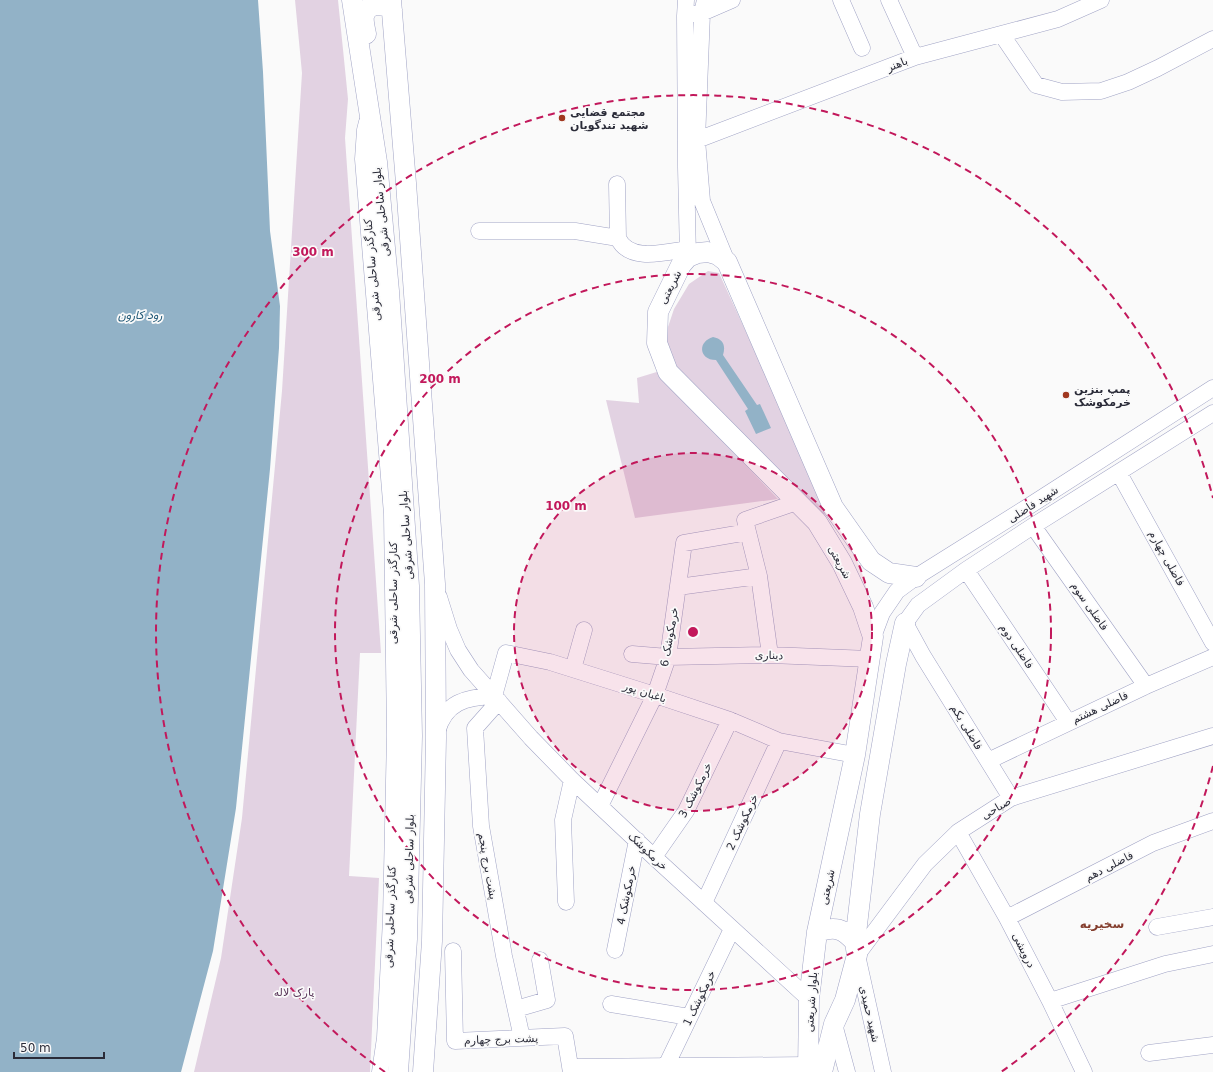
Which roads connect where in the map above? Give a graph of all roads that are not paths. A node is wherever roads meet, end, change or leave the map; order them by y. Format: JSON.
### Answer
{"nodes":[{"id":1,"x":352,"y":0,"type":"edge"},
{"id":2,"x":686,"y":0,"type":"edge"},
{"id":3,"x":732,"y":0,"type":"edge"},
{"id":4,"x":840,"y":0,"type":"edge"},
{"id":5,"x":889,"y":0,"type":"edge"},
{"id":6,"x":1101,"y":0,"type":"edge"},
{"id":7,"x":392,"y":5,"type":"edge"},
{"id":8,"x":704,"y":6,"type":"edge"},
{"id":9,"x":684,"y":16,"type":"junction"},
{"id":10,"x":1002,"y":34,"type":"junction"},
{"id":11,"x":1213,"y":39,"type":"edge"},
{"id":12,"x":862,"y":48,"type":"dead end"},
{"id":13,"x":914,"y":57,"type":"junction"},
{"id":14,"x":367,"y":106,"type":"junction"},
{"id":15,"x":697,"y":140,"type":"junction"},
{"id":16,"x":617,"y":184,"type":"dead end"},
{"id":17,"x":479,"y":231,"type":"dead end"},
{"id":18,"x":618,"y":238,"type":"junction"},
{"id":19,"x":688,"y":253,"type":"junction"},
{"id":20,"x":727,"y":262,"type":"junction"},
{"id":21,"x":1213,"y":388,"type":"edge"},
{"id":22,"x":1213,"y":413,"type":"edge"},
{"id":23,"x":1120,"y":473,"type":"junction"},
{"id":24,"x":796,"y":502,"type":"junction"},
{"id":25,"x":1033,"y":526,"type":"junction"},
{"id":26,"x":748,"y":532,"type":"junction"},
{"id":27,"x":966,"y":570,"type":"junction"},
{"id":28,"x":759,"y":576,"type":"junction"},
{"id":29,"x":916,"y":577,"type":"junction"},
{"id":30,"x":435,"y":584,"type":"junction"},
{"id":31,"x":678,"y":587,"type":"junction"},
{"id":32,"x":1208,"y":622,"type":"edge"},
{"id":33,"x":905,"y":623,"type":"junction"},
{"id":34,"x":584,"y":630,"type":"dead end"},
{"id":35,"x":873,"y":637,"type":"junction"},
{"id":36,"x":1213,"y":643,"type":"edge"},
{"id":37,"x":632,"y":654,"type":"dead end"},
{"id":38,"x":402,"y":655,"type":"junction"},
{"id":39,"x":770,"y":655,"type":"junction"},
{"id":40,"x":923,"y":656,"type":"junction"},
{"id":41,"x":668,"y":657,"type":"junction"},
{"id":42,"x":1213,"y":657,"type":"edge"},
{"id":43,"x":870,"y":659,"type":"junction"},
{"id":44,"x":896,"y":664,"type":"junction"},
{"id":45,"x":573,"y":669,"type":"junction"},
{"id":46,"x":1146,"y":686,"type":"junction"},
{"id":47,"x":655,"y":694,"type":"junction"},
{"id":48,"x":496,"y":698,"type":"junction"},
{"id":49,"x":730,"y":720,"type":"junction"},
{"id":50,"x":1068,"y":722,"type":"junction"},
{"id":51,"x":1213,"y":736,"type":"edge"},
{"id":52,"x":436,"y":738,"type":"junction"},
{"id":53,"x":779,"y":741,"type":"junction"},
{"id":54,"x":855,"y":755,"type":"junction"},
{"id":55,"x":988,"y":761,"type":"junction"},
{"id":56,"x":572,"y":780,"type":"junction"},
{"id":57,"x":1011,"y":798,"type":"junction"},
{"id":58,"x":600,"y":806,"type":"junction"},
{"id":59,"x":1213,"y":821,"type":"edge"},
{"id":60,"x":958,"y":832,"type":"junction"},
{"id":61,"x":637,"y":840,"type":"junction"},
{"id":62,"x":654,"y":857,"type":"junction"},
{"id":63,"x":566,"y":902,"type":"dead end"},
{"id":64,"x":704,"y":903,"type":"junction"},
{"id":65,"x":1213,"y":917,"type":"edge"},
{"id":66,"x":1007,"y":918,"type":"junction"},
{"id":67,"x":1157,"y":927,"type":"dead end"},
{"id":68,"x":732,"y":929,"type":"junction"},
{"id":69,"x":817,"y":932,"type":"junction"},
{"id":70,"x":856,"y":949,"type":"junction"},
{"id":71,"x":615,"y":950,"type":"dead end"},
{"id":72,"x":453,"y":951,"type":"dead end"},
{"id":73,"x":1213,"y":954,"type":"edge"},
{"id":74,"x":540,"y":960,"type":"dead end"},
{"id":75,"x":1050,"y":1001,"type":"junction"},
{"id":76,"x":611,"y":1004,"type":"dead end"},
{"id":77,"x":809,"y":1005,"type":"junction"},
{"id":78,"x":516,"y":1009,"type":"junction"},
{"id":79,"x":689,"y":1017,"type":"junction"},
{"id":80,"x":834,"y":1024,"type":"junction"},
{"id":81,"x":522,"y":1038,"type":"junction"},
{"id":82,"x":1213,"y":1045,"type":"edge"},
{"id":83,"x":1149,"y":1053,"type":"dead end"},
{"id":84,"x":666,"y":1066,"type":"junction"},
{"id":85,"x":752,"y":1069,"type":"edge"},
{"id":86,"x":570,"y":1070,"type":"edge"},
{"id":87,"x":813,"y":1070,"type":"edge"},
{"id":88,"x":380,"y":1072,"type":"edge"},
{"id":89,"x":398,"y":1072,"type":"edge"},
{"id":90,"x":423,"y":1072,"type":"edge"},
{"id":91,"x":847,"y":1072,"type":"edge"},
{"id":92,"x":883,"y":1072,"type":"edge"},
{"id":93,"x":1084,"y":1072,"type":"edge"}],
"edges":[{"from":1,"to":14,"type":"main road","name":"بلوار ساحلی شرقی"},
{"from":2,"to":9,"type":"street"},
{"from":3,"to":8,"type":"street"},
{"from":4,"to":12,"type":"street"},
{"from":5,"to":13,"type":"street"},
{"from":6,"to":10,"type":"street","name":"باهنر"},
{"from":7,"to":14,"type":"main road"},
{"from":7,"to":30,"type":"main road"},
{"from":8,"to":9,"type":"street"},
{"from":8,"to":15,"type":"street"},
{"from":9,"to":19,"type":"street"},
{"from":10,"to":11,"type":"street"},
{"from":10,"to":13,"type":"street","name":"باهنر"},
{"from":13,"to":15,"type":"street","name":"باهنر"},
{"from":14,"to":38,"type":"main road","name":"بلوار ساحلی شرقی"},
{"from":15,"to":20,"type":"street"},
{"from":16,"to":18,"type":"street"},
{"from":17,"to":18,"type":"street"},
{"from":18,"to":19,"type":"street"},
{"from":19,"to":20,"type":"main road"},
{"from":19,"to":24,"type":"main road","name":"شریعتی"},
{"from":20,"to":29,"type":"main road"},
{"from":21,"to":29,"type":"street","name":"شهید فاضلی"},
{"from":22,"to":23,"type":"street","name":"شهید فاضلی"},
{"from":23,"to":25,"type":"street","name":"شهید فاضلی"},
{"from":23,"to":32,"type":"street","name":"فاضلی چهارم"},
{"from":24,"to":26,"type":"street"},
{"from":24,"to":35,"type":"main road","name":"شریعتی"},
{"from":25,"to":27,"type":"street","name":"شهید فاضلی"},
{"from":25,"to":46,"type":"street","name":"فاضلی سوم"},
{"from":26,"to":28,"type":"street"},
{"from":26,"to":31,"type":"street","name":"خرمکوشک 6"},
{"from":27,"to":33,"type":"street","name":"شهید فاضلی"},
{"from":27,"to":50,"type":"street","name":"فاضلی دوم"},
{"from":28,"to":31,"type":"street"},
{"from":28,"to":39,"type":"street"},
{"from":29,"to":35,"type":"street","name":"شهید فاضلی"},
{"from":30,"to":48,"type":"street","name":"خرمکوشک"},
{"from":30,"to":52,"type":"main road"},
{"from":31,"to":41,"type":"street","name":"خرمکوشک 6"},
{"from":32,"to":36,"type":"street","name":"فاضلی چهارم"},
{"from":33,"to":40,"type":"street","name":"فاضلی یکم"},
{"from":33,"to":44,"type":"main road"},
{"from":34,"to":45,"type":"street"},
{"from":35,"to":43,"type":"main road","name":"شریعتی"},
{"from":37,"to":41,"type":"street","name":"دیناری"},
{"from":38,"to":88,"type":"street","name":"کنارگذر ساحلی شرقی"},
{"from":38,"to":89,"type":"main road","name":"بلوار ساحلی شرقی"},
{"from":39,"to":41,"type":"street","name":"دیناری"},
{"from":39,"to":43,"type":"street","name":"دیناری"},
{"from":40,"to":44,"type":"street"},
{"from":40,"to":55,"type":"street","name":"فاضلی یکم"},
{"from":41,"to":47,"type":"street","name":"خرمکوشک 6"},
{"from":42,"to":46,"type":"street","name":"فاضلی هشتم"},
{"from":43,"to":54,"type":"main road","name":"شریعتی"},
{"from":44,"to":70,"type":"main road"},
{"from":45,"to":47,"type":"street","name":"باغبان پور"},
{"from":45,"to":48,"type":"street","name":"باغبان پور"},
{"from":46,"to":50,"type":"street","name":"فاضلی هشتم"},
{"from":47,"to":49,"type":"street","name":"باغبان پور"},
{"from":47,"to":58,"type":"street","name":"خرمکوشک 6"},
{"from":48,"to":52,"type":"street"},
{"from":48,"to":56,"type":"street","name":"خرمکوشک"},
{"from":48,"to":78,"type":"street","name":"پشت برج پنجم"},
{"from":49,"to":53,"type":"street","name":"باغبان پور"},
{"from":49,"to":62,"type":"street","name":"خرمکوشک 3"},
{"from":50,"to":55,"type":"street","name":"فاضلی هشتم"},
{"from":51,"to":57,"type":"street","name":"صباحی"},
{"from":52,"to":90,"type":"main road"},
{"from":53,"to":54,"type":"street","name":"باغبان پور"},
{"from":53,"to":64,"type":"street","name":"خرمکوشک 2"},
{"from":54,"to":69,"type":"main road","name":"شریعتی"},
{"from":55,"to":57,"type":"street","name":"فاضلی یکم"},
{"from":56,"to":58,"type":"street","name":"خرمکوشک"},
{"from":56,"to":63,"type":"street"},
{"from":57,"to":60,"type":"street","name":"صباحی"},
{"from":58,"to":61,"type":"street","name":"خرمکوشک"},
{"from":59,"to":66,"type":"street","name":"فاضلی دهم"},
{"from":60,"to":66,"type":"street","name":"درویشی"},
{"from":60,"to":70,"type":"street","name":"صباحی"},
{"from":61,"to":62,"type":"street","name":"خرمکوشک"},
{"from":61,"to":71,"type":"street","name":"خرمکوشک 4"},
{"from":62,"to":64,"type":"street","name":"خرمکوشک"},
{"from":64,"to":68,"type":"street","name":"خرمکوشک"},
{"from":65,"to":67,"type":"street"},
{"from":66,"to":75,"type":"street","name":"درویشی"},
{"from":68,"to":77,"type":"street","name":"خرمکوشک"},
{"from":68,"to":79,"type":"street","name":"خرمکوشک 1"},
{"from":69,"to":70,"type":"main road"},
{"from":69,"to":77,"type":"main road","name":"بلوار شریعتی"},
{"from":70,"to":80,"type":"main road","name":"بلوار شریعتی"},
{"from":70,"to":92,"type":"street","name":"شهید حمیدی"},
{"from":72,"to":81,"type":"street","name":"پشت برج چهارم"},
{"from":73,"to":75,"type":"street"},
{"from":74,"to":78,"type":"street"},
{"from":75,"to":93,"type":"street","name":"درویشی"},
{"from":76,"to":79,"type":"street"},
{"from":77,"to":80,"type":"main road"},
{"from":77,"to":87,"type":"main road","name":"بلوار شریعتی"},
{"from":78,"to":81,"type":"street","name":"پشت برج پنجم"},
{"from":79,"to":84,"type":"street","name":"خرمکوشک 1"},
{"from":80,"to":87,"type":"main road","name":"بلوار شریعتی"},
{"from":80,"to":91,"type":"street"},
{"from":81,"to":86,"type":"street","name":"پشت برج چهارم"},
{"from":82,"to":83,"type":"street"},
{"from":84,"to":85,"type":"street"},
{"from":84,"to":86,"type":"street"},
{"from":85,"to":87,"type":"street"}]}
